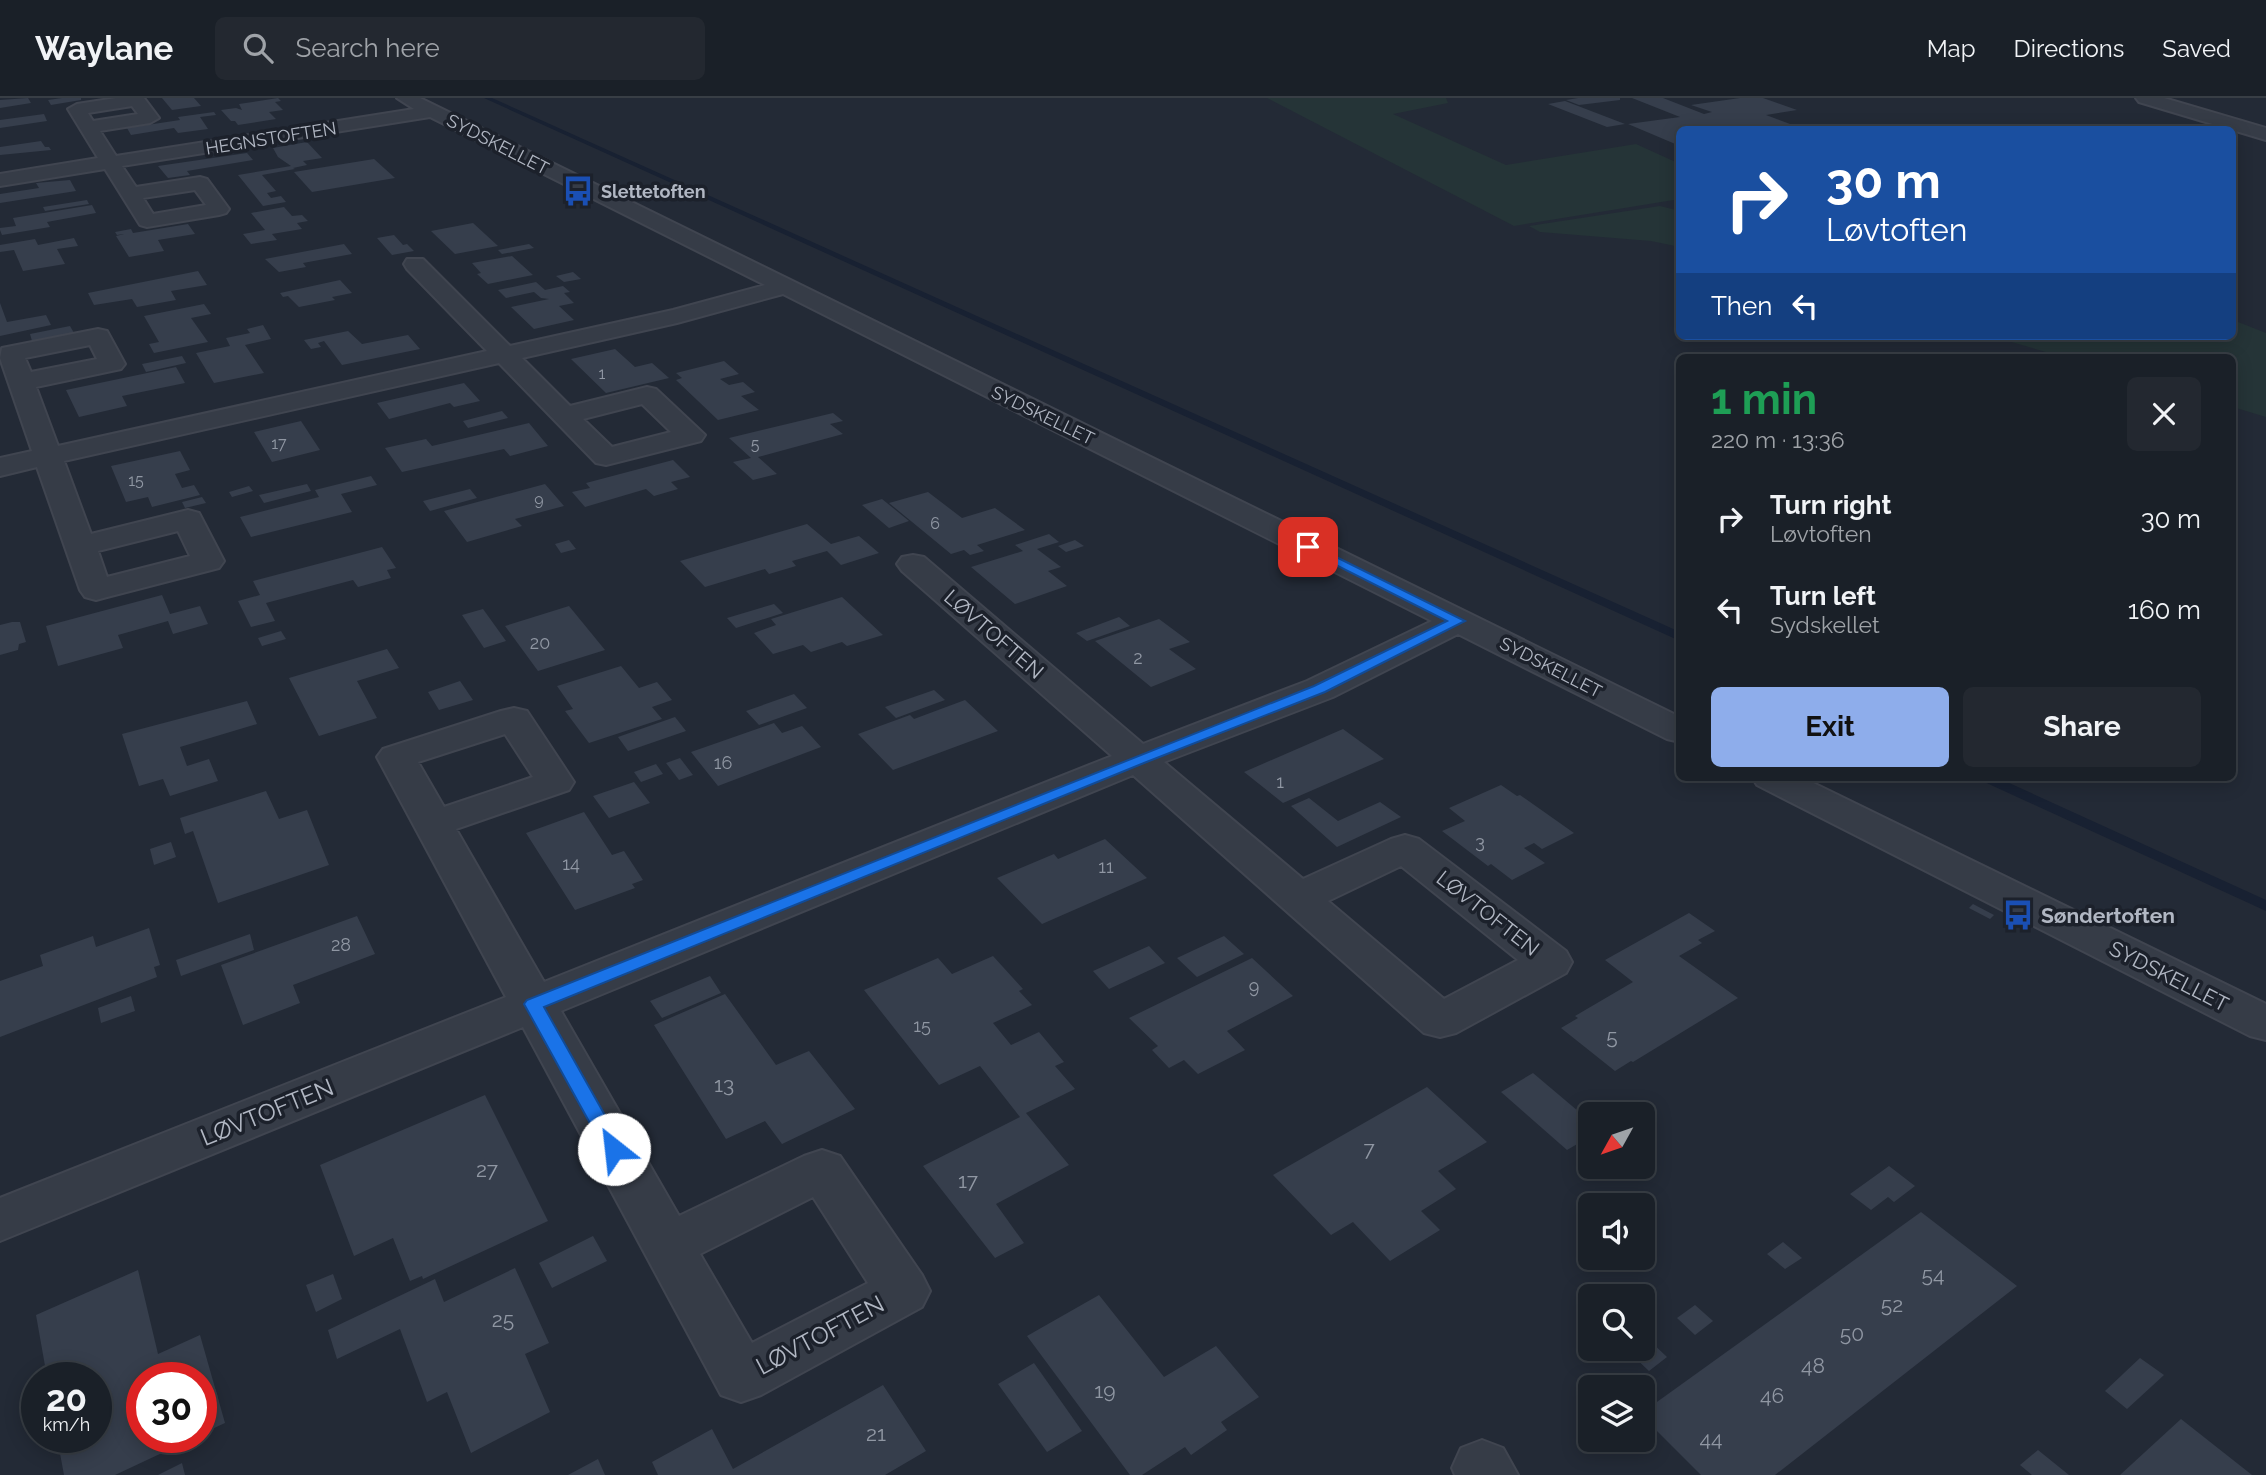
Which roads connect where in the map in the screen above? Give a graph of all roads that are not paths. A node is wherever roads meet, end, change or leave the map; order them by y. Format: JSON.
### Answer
{"nodes":[{"id":1,"x":406,"y":98,"type":"edge"},
{"id":2,"x":2144,"y":98,"type":"edge"},
{"id":3,"x":432,"y":111,"type":"junction"},
{"id":4,"x":88,"y":127,"type":"dead end"},
{"id":5,"x":2266,"y":134,"type":"edge"},
{"id":6,"x":110,"y":163,"type":"junction"},
{"id":7,"x":0,"y":180,"type":"edge"},
{"id":8,"x":130,"y":194,"type":"dead end"},
{"id":9,"x":415,"y":264,"type":"dead end"},
{"id":10,"x":784,"y":287,"type":"junction"},
{"id":11,"x":504,"y":354,"type":"junction"},
{"id":12,"x":21,"y":382,"type":"dead end"},
{"id":13,"x":565,"y":415,"type":"dead end"},
{"id":14,"x":48,"y":456,"type":"junction"},
{"id":15,"x":0,"y":467,"type":"edge"},
{"id":16,"x":80,"y":545,"type":"dead end"},
{"id":17,"x":913,"y":564,"type":"dead end"},
{"id":18,"x":1458,"y":621,"type":"junction"},
{"id":19,"x":1676,"y":730,"type":"edge"},
{"id":20,"x":1138,"y":759,"type":"junction"},
{"id":21,"x":1779,"y":781,"type":"edge"},
{"id":22,"x":433,"y":824,"type":"dead end"},
{"id":23,"x":1298,"y":898,"type":"junction"},
{"id":24,"x":533,"y":1004,"type":"junction"},
{"id":25,"x":2266,"y":1024,"type":"edge"},
{"id":26,"x":0,"y":1220,"type":"edge"},
{"id":27,"x":668,"y":1245,"type":"dead end"}],
"edges":[{"from":1,"to":3,"type":"street","name":"SYDSKELLET"},
{"from":2,"to":5,"type":"street"},
{"from":3,"to":6,"type":"street","name":"HEGNSTOFTEN"},
{"from":3,"to":10,"type":"street","name":"SYDSKELLET"},
{"from":4,"to":6,"type":"street"},
{"from":6,"to":7,"type":"street","name":"HEGNSTOFTEN"},
{"from":6,"to":8,"type":"street"},
{"from":9,"to":11,"type":"street"},
{"from":10,"to":11,"type":"street"},
{"from":10,"to":18,"type":"street","name":"SYDSKELLET"},
{"from":11,"to":13,"type":"street"},
{"from":11,"to":14,"type":"street"},
{"from":12,"to":14,"type":"street"},
{"from":14,"to":15,"type":"street"},
{"from":14,"to":16,"type":"street"},
{"from":17,"to":20,"type":"street","name":"LØVTOFTEN"},
{"from":18,"to":19,"type":"street","name":"SYDSKELLET"},
{"from":18,"to":20,"type":"street","name":"LØVTOFTEN"},
{"from":20,"to":23,"type":"street","name":"LØVTOFTEN"},
{"from":20,"to":24,"type":"street","name":"LØVTOFTEN"},
{"from":21,"to":25,"type":"street","name":"SYDSKELLET"},
{"from":22,"to":24,"type":"street"},
{"from":23,"to":23,"type":"street","name":"LØVTOFTEN"},
{"from":24,"to":26,"type":"street","name":"LØVTOFTEN"},
{"from":24,"to":27,"type":"street"}]}
